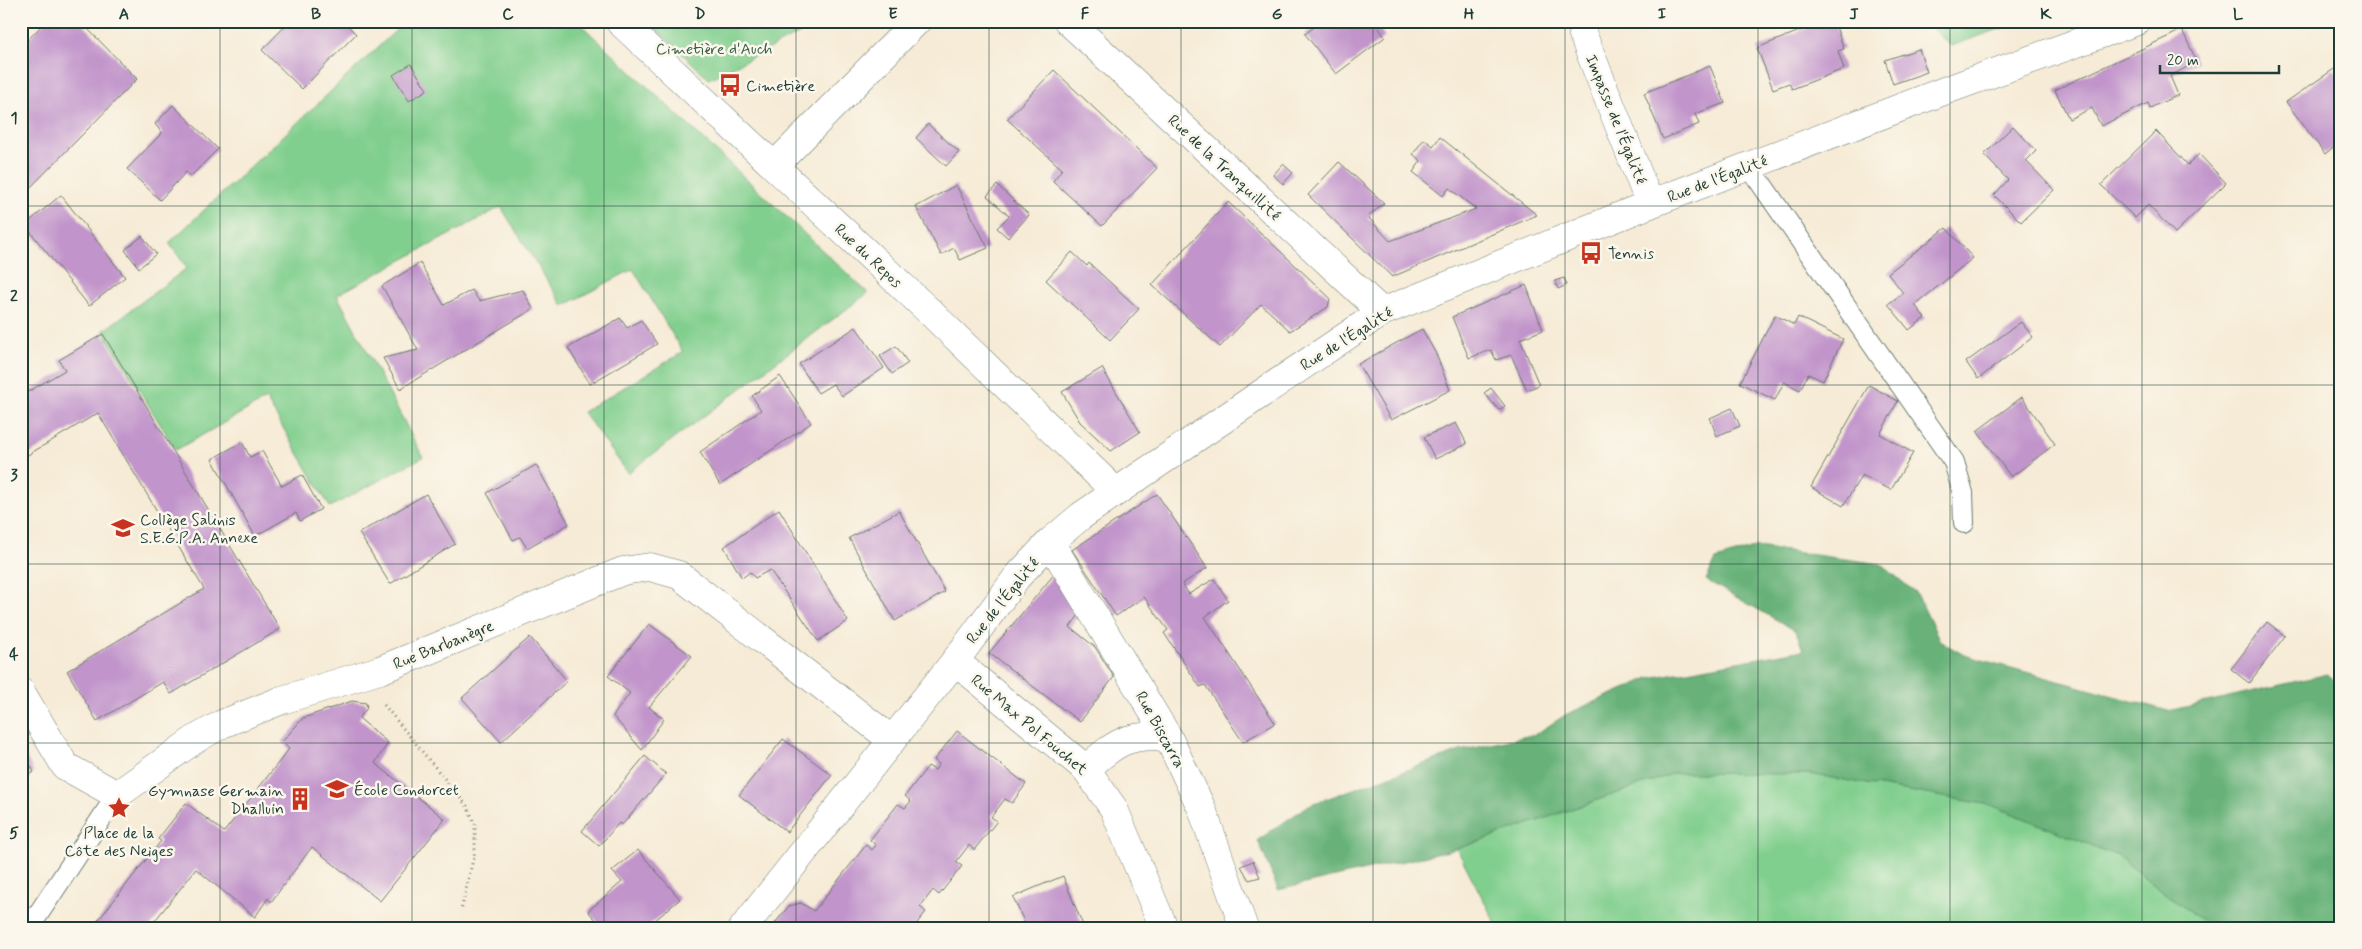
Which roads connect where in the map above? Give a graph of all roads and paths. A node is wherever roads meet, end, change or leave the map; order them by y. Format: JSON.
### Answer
{"nodes":[{"id":1,"x":619,"y":21,"type":"edge"},
{"id":2,"x":917,"y":21,"type":"edge"},
{"id":3,"x":1068,"y":21,"type":"edge"},
{"id":4,"x":2137,"y":21,"type":"edge"},
{"id":5,"x":1583,"y":34,"type":"dead end"},
{"id":6,"x":774,"y":166,"type":"junction"},
{"id":7,"x":1749,"y":166,"type":"junction"},
{"id":8,"x":1650,"y":204,"type":"junction"},
{"id":9,"x":1382,"y":312,"type":"junction"},
{"id":10,"x":1116,"y":492,"type":"junction"},
{"id":11,"x":1964,"y":523,"type":"dead end"},
{"id":12,"x":1050,"y":542,"type":"junction"},
{"id":13,"x":955,"y":661,"type":"junction"},
{"id":14,"x":360,"y":676,"type":"junction"},
{"id":15,"x":21,"y":692,"type":"edge"},
{"id":16,"x":1168,"y":737,"type":"junction"},
{"id":17,"x":892,"y":740,"type":"junction"},
{"id":18,"x":1086,"y":769,"type":"junction"},
{"id":19,"x":117,"y":795,"type":"junction"},
{"id":20,"x":462,"y":911,"type":"dead end"},
{"id":21,"x":29,"y":928,"type":"edge"},
{"id":22,"x":743,"y":928,"type":"edge"},
{"id":23,"x":1164,"y":928,"type":"edge"},
{"id":24,"x":1244,"y":928,"type":"edge"}],
"edges":[{"from":1,"to":6,"type":"street","name":"Rue du Repos"},
{"from":2,"to":6,"type":"street"},
{"from":3,"to":9,"type":"street","name":"Rue de la Tranquillité"},
{"from":4,"to":7,"type":"street","name":"Rue de l'Égalité"},
{"from":5,"to":8,"type":"street","name":"Impasse de l'Égalité"},
{"from":6,"to":10,"type":"street","name":"Rue du Repos"},
{"from":7,"to":8,"type":"street","name":"Rue de l'Égalité"},
{"from":7,"to":11,"type":"lane"},
{"from":8,"to":9,"type":"street","name":"Rue de l'Égalité"},
{"from":9,"to":10,"type":"street","name":"Rue de l'Égalité"},
{"from":10,"to":12,"type":"street","name":"Rue de l'Égalité"},
{"from":12,"to":13,"type":"street","name":"Rue de l'Égalité"},
{"from":12,"to":16,"type":"street","name":"Rue Biscarra"},
{"from":13,"to":17,"type":"street","name":"Rue de l'Égalité"},
{"from":13,"to":18,"type":"street","name":"Rue Max Pol Fouchet"},
{"from":14,"to":17,"type":"street","name":"Rue Barbanègre"},
{"from":14,"to":19,"type":"street","name":"Rue Barbanègre"},
{"from":14,"to":20,"type":"path"},
{"from":15,"to":19,"type":"street"},
{"from":16,"to":18,"type":"street"},
{"from":16,"to":24,"type":"street","name":"Rue Biscarra"},
{"from":17,"to":22,"type":"street","name":"Rue de l'Égalité"},
{"from":18,"to":23,"type":"street","name":"Rue Max Pol Fouchet"},
{"from":19,"to":21,"type":"lane","name":"Rue Barbanègre"}]}
